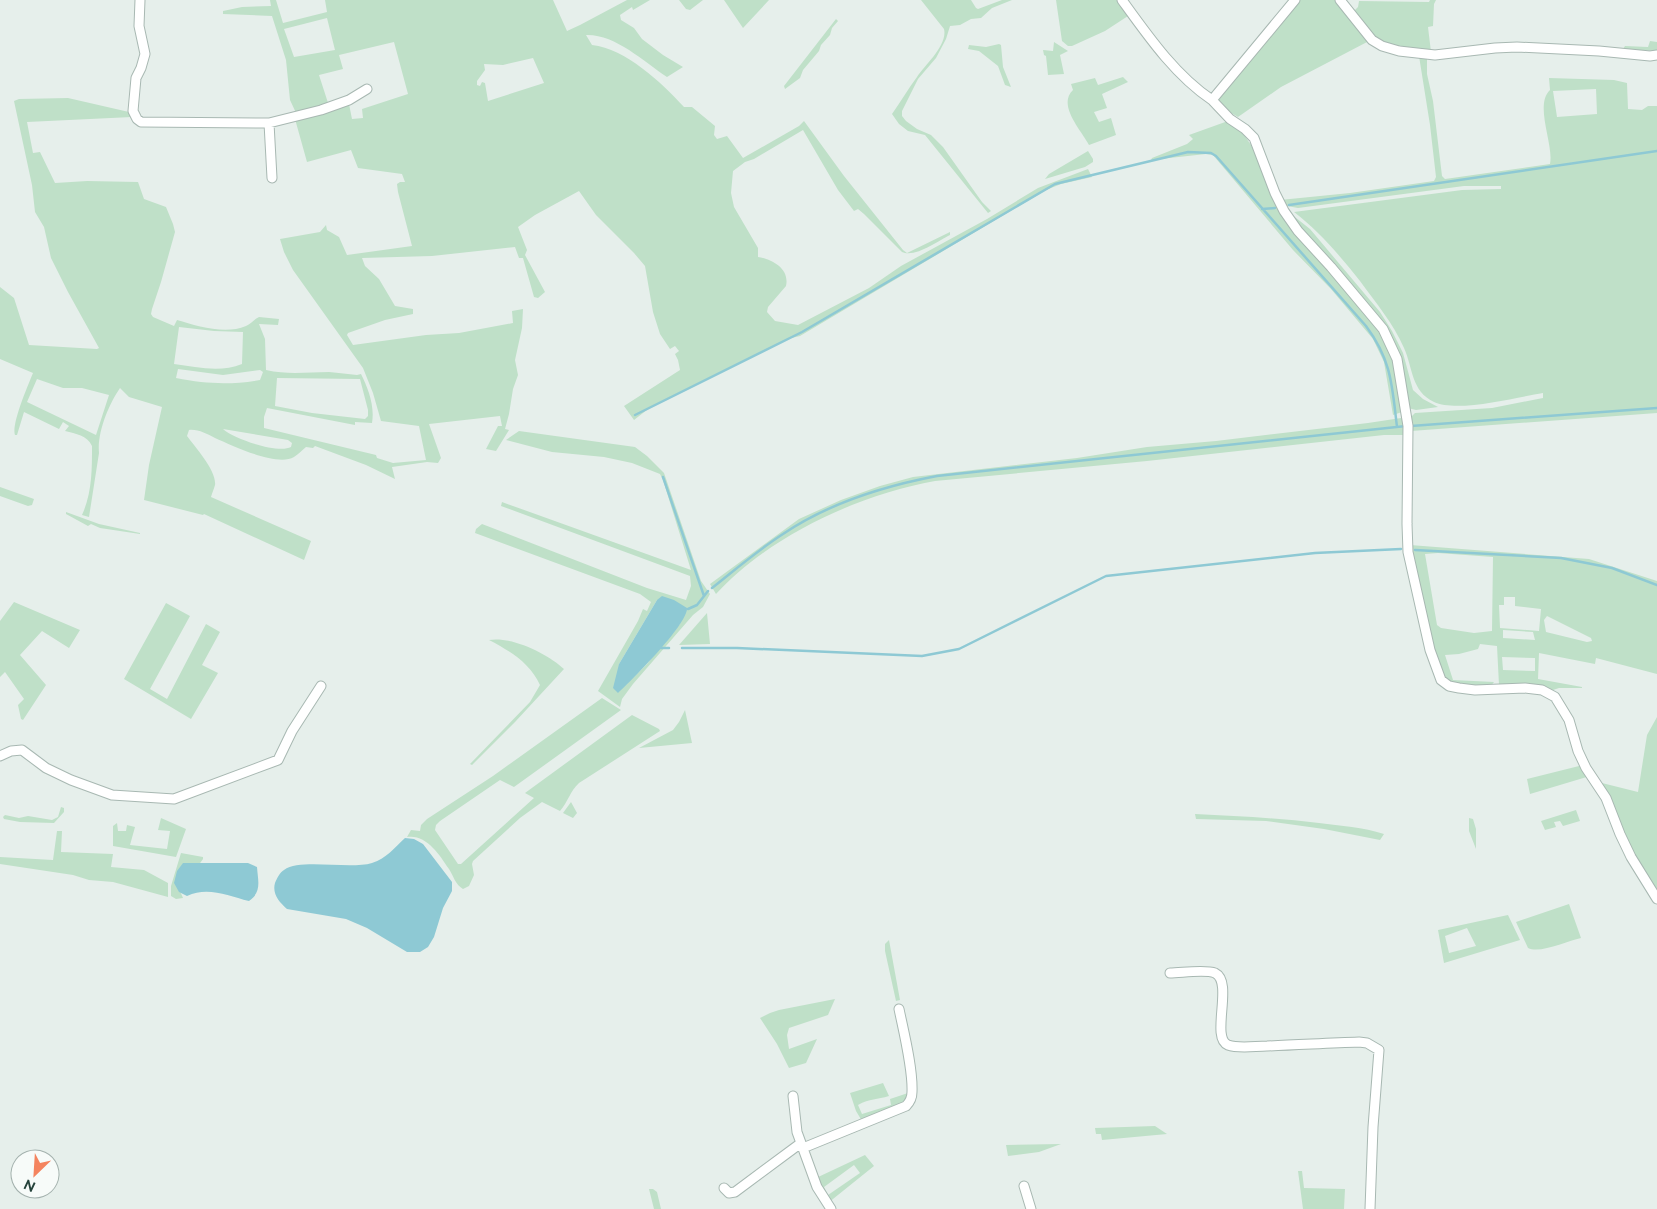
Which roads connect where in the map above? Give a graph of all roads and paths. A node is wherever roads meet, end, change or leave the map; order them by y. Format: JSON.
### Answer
{"nodes":[{"id":1,"x":140,"y":0,"type":"edge"},
{"id":2,"x":1122,"y":0,"type":"edge"},
{"id":3,"x":1295,"y":0,"type":"edge"},
{"id":4,"x":1340,"y":0,"type":"edge"},
{"id":5,"x":1657,"y":54,"type":"edge"},
{"id":6,"x":367,"y":89,"type":"dead end"},
{"id":7,"x":1212,"y":100,"type":"junction"},
{"id":8,"x":269,"y":123,"type":"junction"},
{"id":9,"x":272,"y":178,"type":"dead end"},
{"id":10,"x":321,"y":686,"type":"dead end"},
{"id":11,"x":0,"y":756,"type":"edge"},
{"id":12,"x":1657,"y":900,"type":"edge"},
{"id":13,"x":1170,"y":973,"type":"dead end"},
{"id":14,"x":899,"y":1009,"type":"dead end"},
{"id":15,"x":794,"y":1096,"type":"dead end"},
{"id":16,"x":802,"y":1146,"type":"junction"},
{"id":17,"x":1024,"y":1186,"type":"dead end"},
{"id":18,"x":724,"y":1188,"type":"dead end"},
{"id":19,"x":831,"y":1209,"type":"edge"},
{"id":20,"x":1031,"y":1209,"type":"edge"},
{"id":21,"x":1370,"y":1209,"type":"edge"}],
"edges":[{"from":1,"to":8,"type":"street"},
{"from":2,"to":7,"type":"street"},
{"from":3,"to":7,"type":"street"},
{"from":4,"to":5,"type":"street"},
{"from":6,"to":8,"type":"street"},
{"from":7,"to":12,"type":"street"},
{"from":8,"to":9,"type":"street"},
{"from":10,"to":11,"type":"street"},
{"from":13,"to":21,"type":"street"},
{"from":14,"to":16,"type":"street"},
{"from":15,"to":16,"type":"street"},
{"from":16,"to":18,"type":"street"},
{"from":16,"to":19,"type":"street"},
{"from":17,"to":20,"type":"street"}]}
